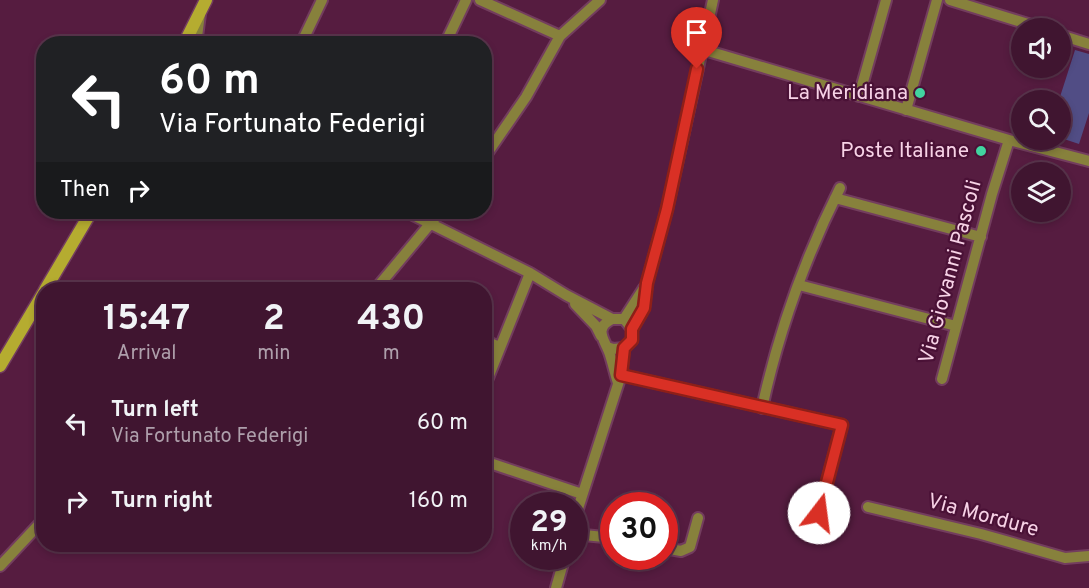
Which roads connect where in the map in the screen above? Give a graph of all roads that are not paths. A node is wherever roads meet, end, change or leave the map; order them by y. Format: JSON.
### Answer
{"nodes":[{"id":1,"x":322,"y":0,"type":"edge"},
{"id":2,"x":466,"y":0,"type":"edge"},
{"id":3,"x":480,"y":0,"type":"edge"},
{"id":4,"x":600,"y":0,"type":"edge"},
{"id":5,"x":713,"y":0,"type":"edge"},
{"id":6,"x":886,"y":0,"type":"edge"},
{"id":7,"x":937,"y":0,"type":"edge"},
{"id":8,"x":950,"y":0,"type":"edge"},
{"id":9,"x":203,"y":5,"type":"edge"},
{"id":10,"x":1011,"y":19,"type":"edge"},
{"id":11,"x":188,"y":36,"type":"edge"},
{"id":12,"x":197,"y":36,"type":"edge"},
{"id":13,"x":305,"y":36,"type":"edge"},
{"id":14,"x":449,"y":36,"type":"edge"},
{"id":15,"x":560,"y":36,"type":"junction"},
{"id":16,"x":1071,"y":38,"type":"edge"},
{"id":17,"x":1089,"y":44,"type":"edge"},
{"id":18,"x":701,"y":49,"type":"junction"},
{"id":19,"x":860,"y":96,"type":"junction"},
{"id":20,"x":906,"y":110,"type":"junction"},
{"id":21,"x":1010,"y":140,"type":"junction"},
{"id":22,"x":492,"y":144,"type":"edge"},
{"id":23,"x":1089,"y":161,"type":"edge"},
{"id":24,"x":87,"y":219,"type":"edge"},
{"id":25,"x":420,"y":219,"type":"edge"},
{"id":26,"x":434,"y":219,"type":"edge"},
{"id":27,"x":430,"y":224,"type":"junction"},
{"id":28,"x":981,"y":237,"type":"junction"},
{"id":29,"x":530,"y":273,"type":"junction"},
{"id":30,"x":49,"y":282,"type":"edge"},
{"id":31,"x":382,"y":282,"type":"edge"},
{"id":32,"x":647,"y":283,"type":"junction"},
{"id":33,"x":799,"y":285,"type":"junction"},
{"id":34,"x":566,"y":295,"type":"junction"},
{"id":35,"x":36,"y":305,"type":"edge"},
{"id":36,"x":612,"y":319,"type":"junction"},
{"id":37,"x":624,"y":320,"type":"junction"},
{"id":38,"x":956,"y":326,"type":"junction"},
{"id":39,"x":632,"y":329,"type":"junction"},
{"id":40,"x":601,"y":336,"type":"junction"},
{"id":41,"x":492,"y":344,"type":"edge"},
{"id":42,"x":499,"y":347,"type":"junction"},
{"id":43,"x":608,"y":347,"type":"junction"},
{"id":44,"x":624,"y":348,"type":"junction"},
{"id":45,"x":0,"y":366,"type":"edge"},
{"id":46,"x":492,"y":366,"type":"edge"},
{"id":47,"x":942,"y":379,"type":"dead end"},
{"id":48,"x":619,"y":380,"type":"junction"},
{"id":49,"x":762,"y":408,"type":"junction"},
{"id":50,"x":492,"y":464,"type":"edge"},
{"id":51,"x":576,"y":492,"type":"edge"},
{"id":52,"x":583,"y":492,"type":"edge"},
{"id":53,"x":868,"y":507,"type":"dead end"},
{"id":54,"x":698,"y":518,"type":"dead end"},
{"id":55,"x":36,"y":528,"type":"edge"},
{"id":56,"x":813,"y":535,"type":"dead end"},
{"id":57,"x":678,"y":550,"type":"edge"},
{"id":58,"x":1089,"y":556,"type":"edge"},
{"id":59,"x":0,"y":566,"type":"edge"},
{"id":60,"x":560,"y":570,"type":"edge"},
{"id":61,"x":556,"y":588,"type":"edge"}],
"edges":[{"from":1,"to":13,"type":"street"},
{"from":2,"to":14,"type":"street"},
{"from":3,"to":15,"type":"street"},
{"from":4,"to":15,"type":"street"},
{"from":5,"to":18,"type":"street"},
{"from":6,"to":19,"type":"street"},
{"from":7,"to":20,"type":"street"},
{"from":8,"to":10,"type":"street"},
{"from":9,"to":11,"type":"main road"},
{"from":9,"to":12,"type":"street"},
{"from":15,"to":22,"type":"street"},
{"from":16,"to":17,"type":"street"},
{"from":18,"to":19,"type":"street"},
{"from":18,"to":32,"type":"street"},
{"from":19,"to":20,"type":"street"},
{"from":20,"to":21,"type":"street"},
{"from":21,"to":23,"type":"street"},
{"from":21,"to":28,"type":"street","name":"Via Giovanni Pascoli"},
{"from":24,"to":30,"type":"main road"},
{"from":25,"to":27,"type":"street"},
{"from":26,"to":27,"type":"street"},
{"from":27,"to":29,"type":"street"},
{"from":27,"to":31,"type":"street"},
{"from":28,"to":33,"type":"street"},
{"from":28,"to":38,"type":"street","name":"Via Giovanni Pascoli"},
{"from":29,"to":34,"type":"street"},
{"from":29,"to":42,"type":"street"},
{"from":32,"to":37,"type":"street"},
{"from":32,"to":39,"type":"street"},
{"from":33,"to":38,"type":"street"},
{"from":33,"to":49,"type":"street"},
{"from":34,"to":36,"type":"street"},
{"from":34,"to":40,"type":"street"},
{"from":35,"to":45,"type":"main road"},
{"from":36,"to":37,"type":"street"},
{"from":36,"to":40,"type":"street"},
{"from":37,"to":39,"type":"street"},
{"from":38,"to":47,"type":"street","name":"Via Giovanni Pascoli"},
{"from":39,"to":44,"type":"street"},
{"from":40,"to":43,"type":"street"},
{"from":41,"to":42,"type":"street"},
{"from":42,"to":46,"type":"street"},
{"from":43,"to":44,"type":"street"},
{"from":43,"to":48,"type":"street"},
{"from":44,"to":48,"type":"street"},
{"from":48,"to":49,"type":"street"},
{"from":48,"to":52,"type":"street"},
{"from":49,"to":56,"type":"street"},
{"from":50,"to":51,"type":"street"},
{"from":53,"to":58,"type":"street","name":"Via Mordure"},
{"from":54,"to":57,"type":"street"},
{"from":55,"to":59,"type":"street"},
{"from":60,"to":61,"type":"street"}]}
